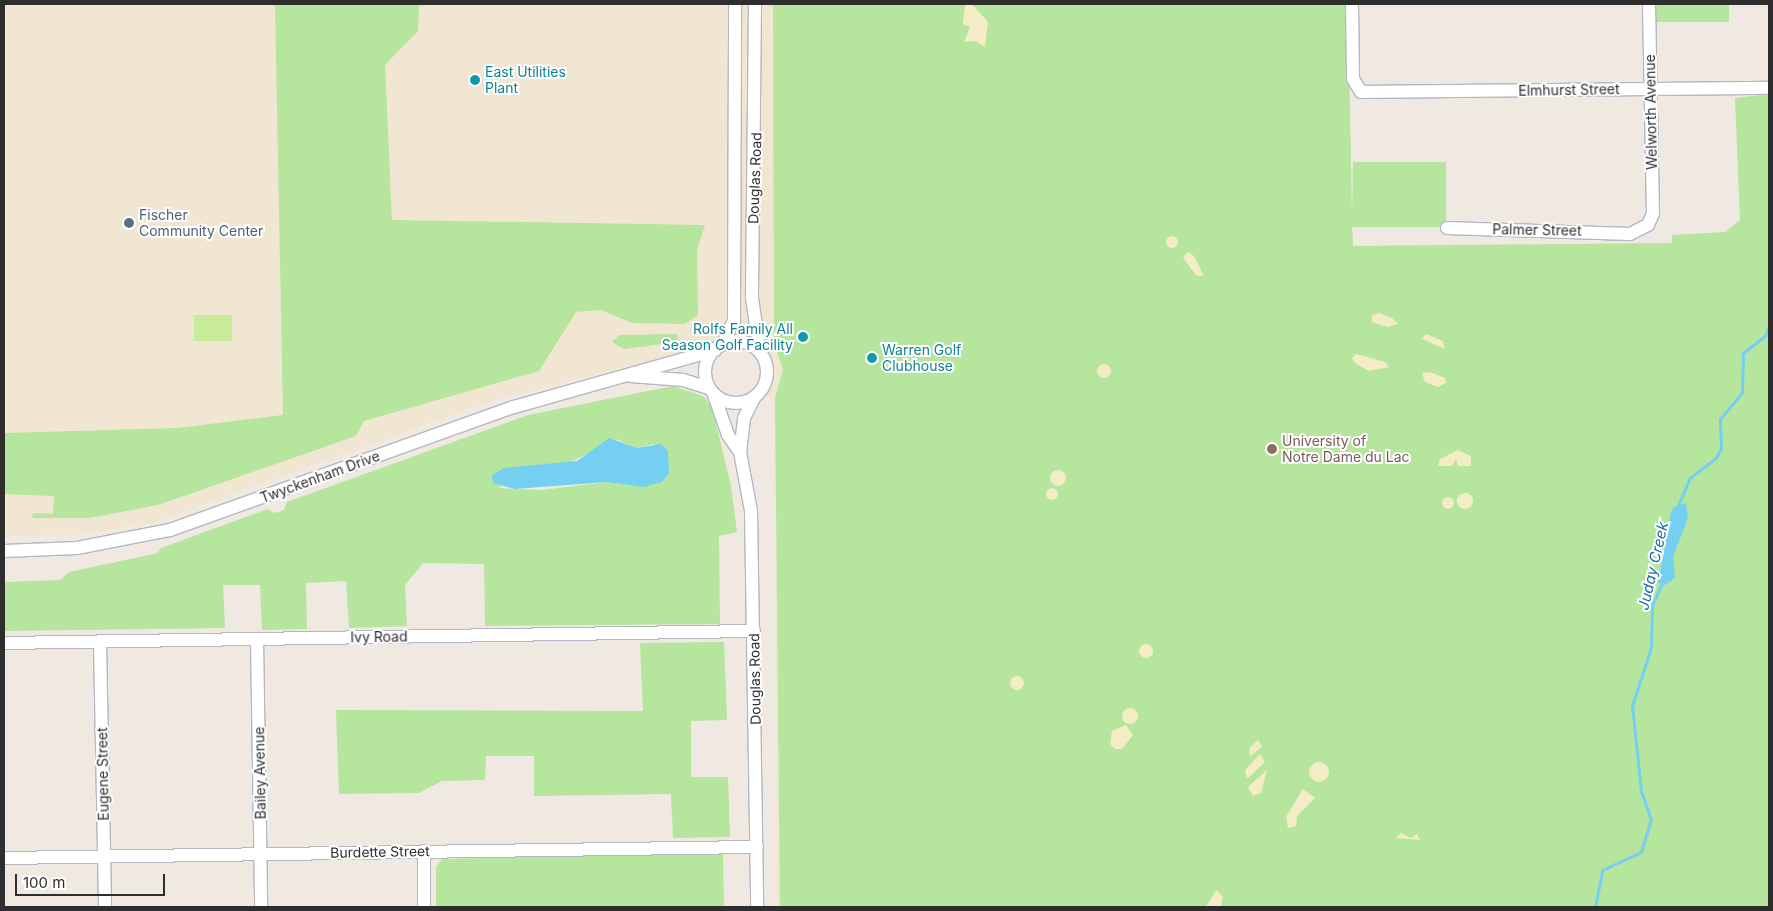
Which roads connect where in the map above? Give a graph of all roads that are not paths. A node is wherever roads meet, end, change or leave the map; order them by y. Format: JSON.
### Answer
{"nodes":[{"id":1,"x":735,"y":4,"type":"edge"},
{"id":2,"x":755,"y":4,"type":"edge"},
{"id":3,"x":1352,"y":4,"type":"edge"},
{"id":4,"x":1649,"y":4,"type":"edge"},
{"id":5,"x":1769,"y":88,"type":"edge"},
{"id":6,"x":1651,"y":90,"type":"junction"},
{"id":7,"x":1651,"y":220,"type":"joint"},
{"id":8,"x":1447,"y":228,"type":"dead end"},
{"id":9,"x":718,"y":347,"type":"junction"},
{"id":10,"x":760,"y":352,"type":"junction"},
{"id":11,"x":631,"y":376,"type":"junction"},
{"id":12,"x":712,"y":391,"type":"junction"},
{"id":13,"x":754,"y":398,"type":"junction"},
{"id":14,"x":740,"y":452,"type":"junction"},
{"id":15,"x":4,"y":550,"type":"edge"},
{"id":16,"x":754,"y":632,"type":"junction"},
{"id":17,"x":257,"y":639,"type":"junction"},
{"id":18,"x":100,"y":642,"type":"junction"},
{"id":19,"x":4,"y":643,"type":"edge"},
{"id":20,"x":757,"y":846,"type":"junction"},
{"id":21,"x":424,"y":851,"type":"junction"},
{"id":22,"x":261,"y":855,"type":"junction"},
{"id":23,"x":4,"y":858,"type":"edge"},
{"id":24,"x":105,"y":858,"type":"junction"},
{"id":25,"x":105,"y":907,"type":"edge"},
{"id":26,"x":261,"y":907,"type":"edge"},
{"id":27,"x":424,"y":907,"type":"edge"},
{"id":28,"x":757,"y":907,"type":"edge"}],
"edges":[{"from":1,"to":9,"type":"street","name":"Douglas Road"},
{"from":2,"to":10,"type":"street","name":"Douglas Road"},
{"from":3,"to":6,"type":"street","name":"Elmhurst Street"},
{"from":4,"to":6,"type":"street","name":"Welworth Avenue"},
{"from":5,"to":6,"type":"street","name":"Elmhurst Street"},
{"from":6,"to":7,"type":"street","name":"Welworth Avenue"},
{"from":7,"to":8,"type":"street","name":"Palmer Street"},
{"from":9,"to":10,"type":"street"},
{"from":9,"to":11,"type":"street","name":"Twyckenham Drive"},
{"from":9,"to":12,"type":"street"},
{"from":10,"to":13,"type":"street"},
{"from":11,"to":12,"type":"street","name":"Twyckenham Drive"},
{"from":11,"to":15,"type":"street","name":"Twyckenham Drive"},
{"from":12,"to":13,"type":"street"},
{"from":12,"to":14,"type":"street","name":"Douglas Road"},
{"from":13,"to":14,"type":"street","name":"Douglas Road"},
{"from":14,"to":16,"type":"street","name":"Douglas Road"},
{"from":16,"to":17,"type":"street","name":"Ivy Road"},
{"from":16,"to":20,"type":"street","name":"Douglas Road"},
{"from":17,"to":18,"type":"street","name":"Ivy Road"},
{"from":17,"to":22,"type":"street","name":"Bailey Avenue"},
{"from":18,"to":19,"type":"street","name":"Ivy Road"},
{"from":18,"to":24,"type":"street","name":"Eugene Street"},
{"from":20,"to":21,"type":"street","name":"Burdette Street"},
{"from":20,"to":28,"type":"street","name":"Douglas Road"},
{"from":21,"to":22,"type":"street","name":"Burdette Street"},
{"from":21,"to":27,"type":"street"},
{"from":22,"to":24,"type":"street","name":"Burdette Street"},
{"from":22,"to":26,"type":"street","name":"Bailey Avenue"},
{"from":23,"to":24,"type":"street","name":"Burdette Street"},
{"from":24,"to":25,"type":"street","name":"Eugene Street"}]}
